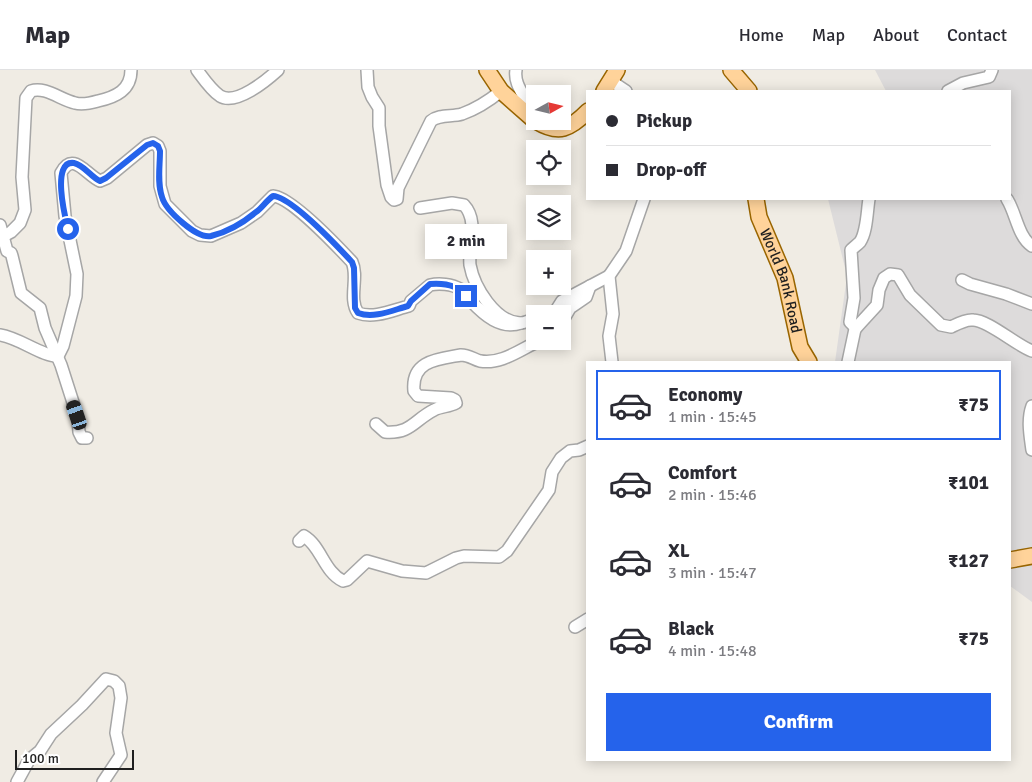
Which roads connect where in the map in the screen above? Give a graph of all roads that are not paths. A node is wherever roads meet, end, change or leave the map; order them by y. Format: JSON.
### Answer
{"nodes":[{"id":1,"x":131,"y":70,"type":"edge"},
{"id":2,"x":197,"y":70,"type":"edge"},
{"id":3,"x":278,"y":70,"type":"edge"},
{"id":4,"x":367,"y":70,"type":"edge"},
{"id":5,"x":486,"y":70,"type":"edge"},
{"id":6,"x":516,"y":70,"type":"edge"},
{"id":7,"x":731,"y":70,"type":"edge"},
{"id":8,"x":992,"y":70,"type":"edge"},
{"id":9,"x":611,"y":81,"type":"edge"},
{"id":10,"x":624,"y":90,"type":"edge"},
{"id":11,"x":748,"y":90,"type":"edge"},
{"id":12,"x":950,"y":90,"type":"edge"},
{"id":13,"x":501,"y":91,"type":"junction"},
{"id":14,"x":526,"y":99,"type":"edge"},
{"id":15,"x":526,"y":113,"type":"edge"},
{"id":16,"x":586,"y":113,"type":"edge"},
{"id":17,"x":571,"y":124,"type":"edge"},
{"id":18,"x":644,"y":200,"type":"edge"},
{"id":19,"x":756,"y":200,"type":"edge"},
{"id":20,"x":869,"y":200,"type":"edge"},
{"id":21,"x":1008,"y":200,"type":"edge"},
{"id":22,"x":420,"y":208,"type":"dead end"},
{"id":23,"x":1,"y":233,"type":"edge"},
{"id":24,"x":1032,"y":246,"type":"edge"},
{"id":25,"x":609,"y":276,"type":"junction"},
{"id":26,"x":962,"y":280,"type":"dead end"},
{"id":27,"x":590,"y":286,"type":"junction"},
{"id":28,"x":1032,"y":304,"type":"edge"},
{"id":29,"x":559,"y":305,"type":"edge"},
{"id":30,"x":571,"y":307,"type":"edge"},
{"id":31,"x":526,"y":322,"type":"edge"},
{"id":32,"x":521,"y":323,"type":"junction"},
{"id":33,"x":856,"y":328,"type":"junction"},
{"id":34,"x":0,"y":335,"type":"edge"},
{"id":35,"x":526,"y":347,"type":"edge"},
{"id":36,"x":1032,"y":351,"type":"edge"},
{"id":37,"x":58,"y":356,"type":"junction"},
{"id":38,"x":612,"y":361,"type":"edge"},
{"id":39,"x":808,"y":361,"type":"edge"},
{"id":40,"x":848,"y":361,"type":"edge"},
{"id":41,"x":1032,"y":406,"type":"edge"},
{"id":42,"x":376,"y":424,"type":"dead end"},
{"id":43,"x":87,"y":438,"type":"dead end"},
{"id":44,"x":586,"y":447,"type":"edge"},
{"id":45,"x":1032,"y":450,"type":"edge"},
{"id":46,"x":298,"y":541,"type":"dead end"},
{"id":47,"x":1032,"y":556,"type":"edge"},
{"id":48,"x":1011,"y":560,"type":"edge"},
{"id":49,"x":586,"y":619,"type":"edge"},
{"id":50,"x":575,"y":627,"type":"dead end"},
{"id":51,"x":17,"y":782,"type":"edge"},
{"id":52,"x":103,"y":782,"type":"edge"}],
"edges":[{"from":1,"to":23,"type":"street"},
{"from":2,"to":3,"type":"street"},
{"from":4,"to":13,"type":"street"},
{"from":5,"to":13,"type":"main road"},
{"from":6,"to":14,"type":"street"},
{"from":7,"to":11,"type":"main road"},
{"from":8,"to":12,"type":"street"},
{"from":9,"to":10,"type":"street"},
{"from":13,"to":15,"type":"main road"},
{"from":16,"to":17,"type":"main road"},
{"from":18,"to":25,"type":"street"},
{"from":19,"to":39,"type":"main road","name":"World Bank Road"},
{"from":20,"to":33,"type":"street"},
{"from":21,"to":24,"type":"street"},
{"from":22,"to":32,"type":"street"},
{"from":23,"to":37,"type":"street"},
{"from":25,"to":27,"type":"street"},
{"from":25,"to":38,"type":"street"},
{"from":26,"to":28,"type":"street"},
{"from":27,"to":29,"type":"street"},
{"from":27,"to":30,"type":"street"},
{"from":31,"to":32,"type":"street"},
{"from":32,"to":37,"type":"street"},
{"from":33,"to":36,"type":"street"},
{"from":33,"to":40,"type":"street"},
{"from":34,"to":37,"type":"street"},
{"from":35,"to":42,"type":"street"},
{"from":37,"to":43,"type":"street"},
{"from":41,"to":45,"type":"street"},
{"from":44,"to":46,"type":"street"},
{"from":47,"to":48,"type":"main road"},
{"from":49,"to":50,"type":"street"},
{"from":51,"to":52,"type":"street"}]}
